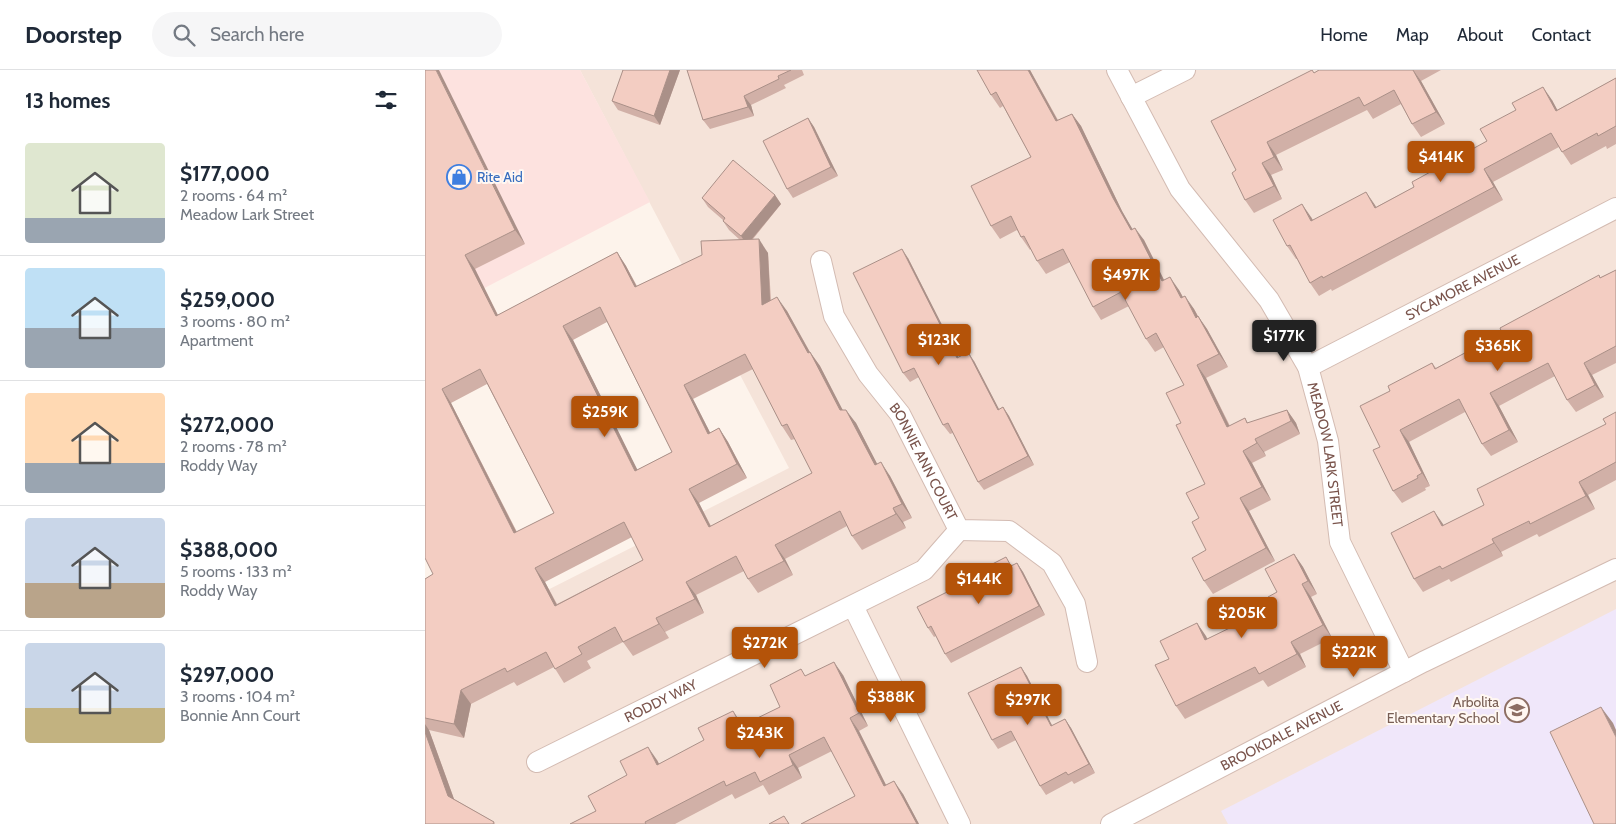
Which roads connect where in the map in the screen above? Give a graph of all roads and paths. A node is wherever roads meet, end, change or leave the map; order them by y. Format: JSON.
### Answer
{"nodes":[{"id":1,"x":1117,"y":70,"type":"edge"},
{"id":2,"x":1185,"y":70,"type":"edge"},
{"id":3,"x":1131,"y":97,"type":"junction"},
{"id":4,"x":1616,"y":208,"type":"edge"},
{"id":5,"x":821,"y":261,"type":"dead end"},
{"id":6,"x":1308,"y":367,"type":"junction"},
{"id":7,"x":959,"y":530,"type":"junction"},
{"id":8,"x":1616,"y":569,"type":"edge"},
{"id":9,"x":853,"y":606,"type":"junction"},
{"id":10,"x":1087,"y":662,"type":"dead end"},
{"id":11,"x":1404,"y":672,"type":"junction"},
{"id":12,"x":537,"y":762,"type":"dead end"},
{"id":13,"x":960,"y":824,"type":"edge"},
{"id":14,"x":1111,"y":824,"type":"edge"}],
"edges":[{"from":1,"to":3,"type":"street","name":"MEADOW LARK STREET"},
{"from":2,"to":3,"type":"street"},
{"from":3,"to":6,"type":"street","name":"MEADOW LARK STREET"},
{"from":4,"to":6,"type":"street","name":"SYCAMORE AVENUE"},
{"from":5,"to":7,"type":"street","name":"BONNIE ANN COURT"},
{"from":6,"to":11,"type":"street","name":"MEADOW LARK STREET"},
{"from":7,"to":9,"type":"street","name":"RODDY WAY"},
{"from":7,"to":10,"type":"street","name":"BONNIE ANN COURT"},
{"from":8,"to":11,"type":"street","name":"BROOKDALE AVENUE"},
{"from":9,"to":12,"type":"street","name":"RODDY WAY"},
{"from":9,"to":13,"type":"street"},
{"from":11,"to":14,"type":"street","name":"BROOKDALE AVENUE"}]}
